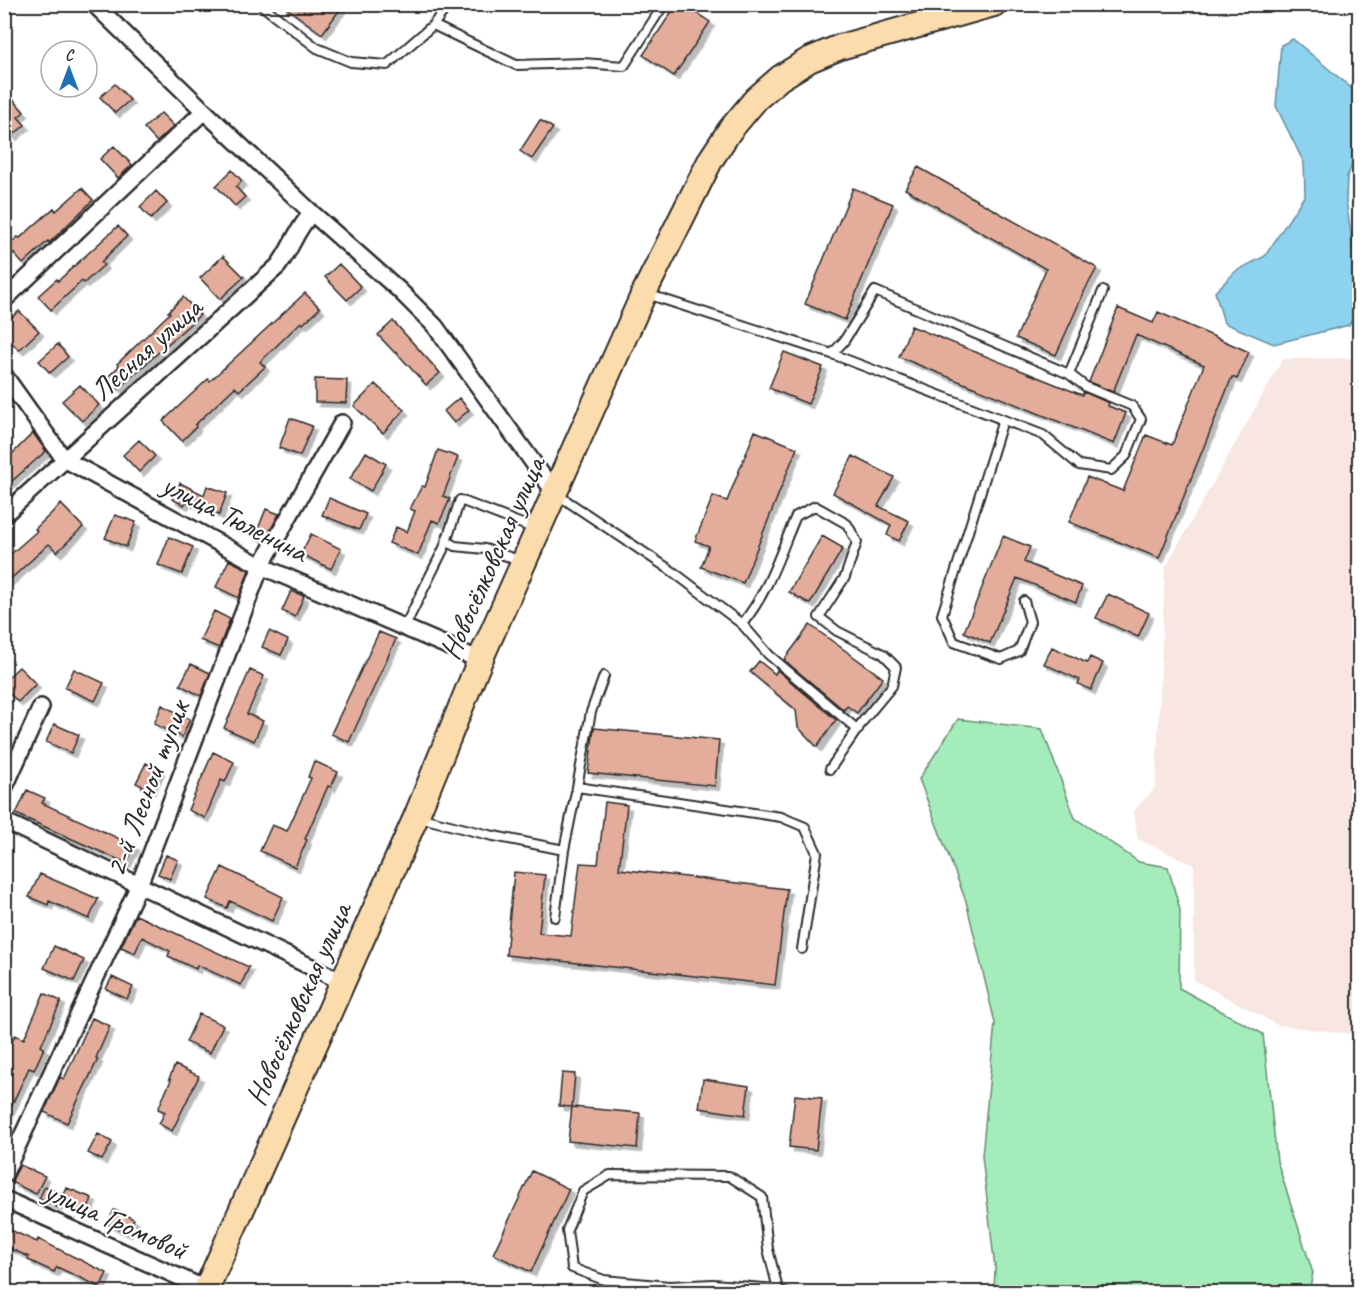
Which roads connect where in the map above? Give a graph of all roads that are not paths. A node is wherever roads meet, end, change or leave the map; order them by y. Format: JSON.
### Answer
{"nodes":[{"id":1,"x":94,"y":4,"type":"edge"},
{"id":2,"x":260,"y":4,"type":"edge"},
{"id":3,"x":449,"y":4,"type":"edge"},
{"id":4,"x":664,"y":4,"type":"edge"},
{"id":5,"x":994,"y":4,"type":"edge"},
{"id":6,"x":433,"y":25,"type":"junction"},
{"id":7,"x":204,"y":111,"type":"junction"},
{"id":8,"x":312,"y":213,"type":"junction"},
{"id":9,"x":1103,"y":291,"type":"dead end"},
{"id":10,"x":644,"y":293,"type":"junction"},
{"id":11,"x":4,"y":300,"type":"edge"},
{"id":12,"x":832,"y":354,"type":"junction"},
{"id":13,"x":1069,"y":374,"type":"junction"},
{"id":14,"x":4,"y":375,"type":"edge"},
{"id":15,"x":1003,"y":420,"type":"junction"},
{"id":16,"x":342,"y":423,"type":"dead end"},
{"id":17,"x":64,"y":459,"type":"junction"},
{"id":18,"x":555,"y":493,"type":"junction"},
{"id":19,"x":4,"y":515,"type":"edge"},
{"id":20,"x":538,"y":530,"type":"junction"},
{"id":21,"x":446,"y":541,"type":"junction"},
{"id":22,"x":524,"y":562,"type":"junction"},
{"id":23,"x":261,"y":566,"type":"junction"},
{"id":24,"x":1024,"y":601,"type":"dead end"},
{"id":25,"x":742,"y":624,"type":"junction"},
{"id":26,"x":404,"y":628,"type":"junction"},
{"id":27,"x":480,"y":660,"type":"junction"},
{"id":28,"x":604,"y":676,"type":"dead end"},
{"id":29,"x":40,"y":707,"type":"dead end"},
{"id":30,"x":858,"y":730,"type":"junction"},
{"id":31,"x":830,"y":769,"type":"dead end"},
{"id":32,"x":577,"y":787,"type":"junction"},
{"id":33,"x":4,"y":789,"type":"edge"},
{"id":34,"x":416,"y":817,"type":"junction"},
{"id":35,"x":4,"y":821,"type":"edge"},
{"id":36,"x":564,"y":850,"type":"junction"},
{"id":37,"x":139,"y":885,"type":"junction"},
{"id":38,"x":555,"y":917,"type":"dead end"},
{"id":39,"x":802,"y":949,"type":"dead end"},
{"id":40,"x":343,"y":982,"type":"junction"},
{"id":41,"x":4,"y":1174,"type":"edge"},
{"id":42,"x":4,"y":1199,"type":"edge"},
{"id":43,"x":205,"y":1291,"type":"edge"},
{"id":44,"x":782,"y":1291,"type":"edge"}],
"edges":[{"from":1,"to":7,"type":"street"},
{"from":2,"to":6,"type":"lane"},
{"from":3,"to":6,"type":"lane"},
{"from":4,"to":6,"type":"lane"},
{"from":5,"to":10,"type":"main road","name":"Новосёлковская улица"},
{"from":7,"to":8,"type":"street"},
{"from":7,"to":11,"type":"street"},
{"from":8,"to":17,"type":"street","name":"Лесная улица"},
{"from":8,"to":18,"type":"street"},
{"from":9,"to":13,"type":"lane"},
{"from":10,"to":12,"type":"lane"},
{"from":10,"to":18,"type":"main road","name":"Новосёлковская улица"},
{"from":12,"to":13,"type":"lane"},
{"from":12,"to":15,"type":"lane"},
{"from":13,"to":15,"type":"lane"},
{"from":14,"to":17,"type":"street","name":"улица Тюленина"},
{"from":15,"to":24,"type":"lane"},
{"from":16,"to":23,"type":"street","name":"2-й Лесной тупик"},
{"from":17,"to":19,"type":"street","name":"Лесная улица"},
{"from":17,"to":23,"type":"street","name":"улица Тюленина"},
{"from":18,"to":20,"type":"main road","name":"Новосёлковская улица"},
{"from":18,"to":25,"type":"lane"},
{"from":20,"to":21,"type":"lane"},
{"from":20,"to":22,"type":"main road","name":"Новосёлковская улица"},
{"from":21,"to":22,"type":"lane"},
{"from":21,"to":26,"type":"lane"},
{"from":22,"to":27,"type":"main road","name":"Новосёлковская улица"},
{"from":23,"to":26,"type":"street","name":"улица Тюленина"},
{"from":23,"to":37,"type":"street","name":"2-й Лесной тупик"},
{"from":25,"to":30,"type":"lane"},
{"from":25,"to":30,"type":"lane"},
{"from":26,"to":27,"type":"street","name":"улица Тюленина"},
{"from":27,"to":34,"type":"main road","name":"Новосёлковская улица"},
{"from":28,"to":32,"type":"lane"},
{"from":29,"to":33,"type":"street"},
{"from":30,"to":31,"type":"lane"},
{"from":32,"to":36,"type":"lane"},
{"from":32,"to":39,"type":"lane"},
{"from":34,"to":36,"type":"lane"},
{"from":34,"to":40,"type":"main road","name":"Новосёлковская улица"},
{"from":35,"to":37,"type":"street"},
{"from":36,"to":38,"type":"lane"},
{"from":37,"to":40,"type":"street"},
{"from":37,"to":41,"type":"street","name":"2-й Лесной тупик"},
{"from":40,"to":43,"type":"main road","name":"Новосёлковская улица"},
{"from":42,"to":43,"type":"street","name":"улица Громовой"},
{"from":44,"to":44,"type":"lane"}]}
